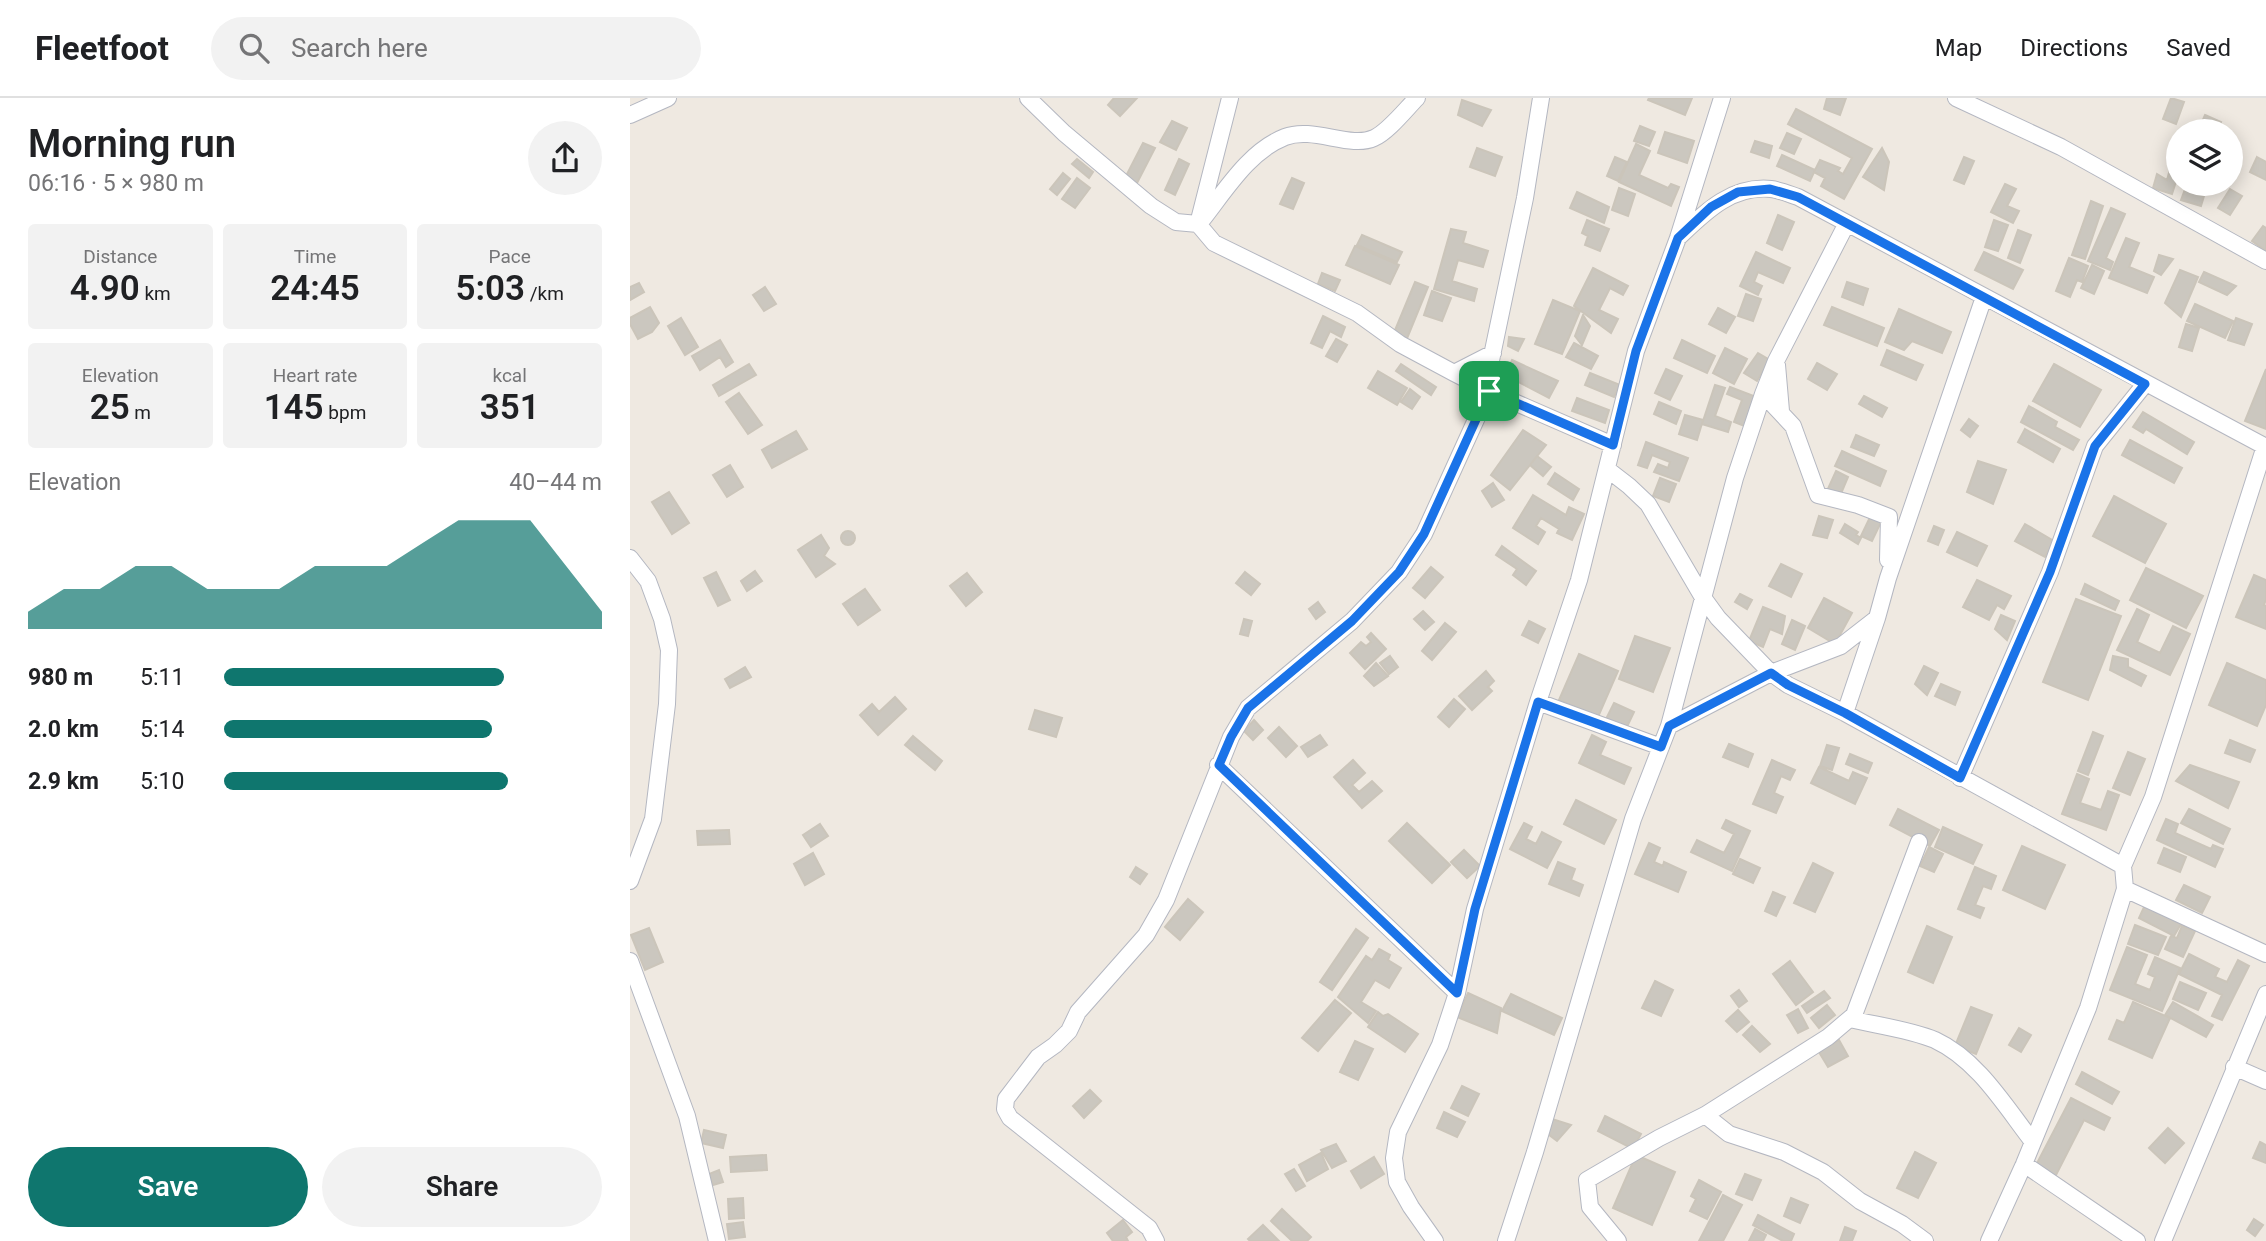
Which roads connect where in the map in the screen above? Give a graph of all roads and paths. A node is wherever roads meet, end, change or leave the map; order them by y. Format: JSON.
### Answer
{"nodes":[{"id":1,"x":668,"y":98,"type":"edge"},
{"id":2,"x":1028,"y":98,"type":"edge"},
{"id":3,"x":1230,"y":98,"type":"edge"},
{"id":4,"x":1417,"y":98,"type":"edge"},
{"id":5,"x":1541,"y":98,"type":"edge"},
{"id":6,"x":1722,"y":98,"type":"edge"},
{"id":7,"x":1956,"y":98,"type":"edge"},
{"id":8,"x":630,"y":115,"type":"edge"},
{"id":9,"x":1847,"y":223,"type":"junction"},
{"id":10,"x":1198,"y":224,"type":"junction"},
{"id":11,"x":1678,"y":238,"type":"junction"},
{"id":12,"x":2266,"y":261,"type":"edge"},
{"id":13,"x":1984,"y":297,"type":"junction"},
{"id":14,"x":1493,"y":353,"type":"junction"},
{"id":15,"x":1776,"y":361,"type":"junction"},
{"id":16,"x":1454,"y":373,"type":"junction"},
{"id":17,"x":2145,"y":384,"type":"junction"},
{"id":18,"x":1487,"y":390,"type":"junction"},
{"id":19,"x":1763,"y":394,"type":"junction"},
{"id":20,"x":1781,"y":411,"type":"junction"},
{"id":21,"x":1613,"y":445,"type":"junction"},
{"id":22,"x":2265,"y":447,"type":"edge"},
{"id":23,"x":1607,"y":468,"type":"junction"},
{"id":24,"x":630,"y":558,"type":"edge"},
{"id":25,"x":1888,"y":578,"type":"junction"},
{"id":26,"x":1702,"y":596,"type":"junction"},
{"id":27,"x":1877,"y":618,"type":"junction"},
{"id":28,"x":1771,"y":673,"type":"junction"},
{"id":29,"x":1538,"y":702,"type":"junction"},
{"id":30,"x":1845,"y":713,"type":"junction"},
{"id":31,"x":1669,"y":726,"type":"junction"},
{"id":32,"x":1661,"y":747,"type":"junction"},
{"id":33,"x":1219,"y":765,"type":"junction"},
{"id":34,"x":1960,"y":778,"type":"junction"},
{"id":35,"x":1919,"y":842,"type":"dead end"},
{"id":36,"x":2123,"y":866,"type":"junction"},
{"id":37,"x":630,"y":881,"type":"edge"},
{"id":38,"x":2125,"y":889,"type":"junction"},
{"id":39,"x":2266,"y":954,"type":"edge"},
{"id":40,"x":630,"y":961,"type":"edge"},
{"id":41,"x":1457,"y":993,"type":"junction"},
{"id":42,"x":2266,"y":994,"type":"edge"},
{"id":43,"x":1850,"y":1019,"type":"junction"},
{"id":44,"x":2234,"y":1067,"type":"junction"},
{"id":45,"x":2266,"y":1081,"type":"edge"},
{"id":46,"x":1705,"y":1115,"type":"junction"},
{"id":47,"x":2033,"y":1142,"type":"junction"},
{"id":48,"x":2024,"y":1164,"type":"junction"},
{"id":49,"x":718,"y":1241,"type":"edge"},
{"id":50,"x":1156,"y":1241,"type":"edge"},
{"id":51,"x":1435,"y":1241,"type":"edge"},
{"id":52,"x":1506,"y":1241,"type":"edge"},
{"id":53,"x":1618,"y":1241,"type":"edge"},
{"id":54,"x":1925,"y":1241,"type":"edge"},
{"id":55,"x":1989,"y":1241,"type":"edge"},
{"id":56,"x":2137,"y":1241,"type":"edge"},
{"id":57,"x":2163,"y":1241,"type":"edge"}],
"edges":[{"from":1,"to":8,"type":"street"},
{"from":2,"to":10,"type":"street"},
{"from":3,"to":10,"type":"street"},
{"from":4,"to":10,"type":"street"},
{"from":5,"to":14,"type":"street"},
{"from":6,"to":11,"type":"street"},
{"from":7,"to":12,"type":"street"},
{"from":9,"to":11,"type":"street"},
{"from":9,"to":13,"type":"street"},
{"from":9,"to":15,"type":"street"},
{"from":10,"to":16,"type":"street"},
{"from":11,"to":21,"type":"street"},
{"from":13,"to":17,"type":"street"},
{"from":13,"to":25,"type":"street"},
{"from":14,"to":16,"type":"street"},
{"from":14,"to":18,"type":"street"},
{"from":15,"to":19,"type":"street"},
{"from":15,"to":20,"type":"street"},
{"from":16,"to":18,"type":"street"},
{"from":17,"to":22,"type":"street"},
{"from":17,"to":34,"type":"street"},
{"from":18,"to":21,"type":"street"},
{"from":18,"to":33,"type":"street"},
{"from":19,"to":20,"type":"street"},
{"from":19,"to":26,"type":"street"},
{"from":20,"to":25,"type":"street"},
{"from":21,"to":23,"type":"street"},
{"from":22,"to":36,"type":"street"},
{"from":23,"to":26,"type":"street"},
{"from":23,"to":29,"type":"street"},
{"from":24,"to":37,"type":"street"},
{"from":25,"to":27,"type":"street"},
{"from":26,"to":28,"type":"street"},
{"from":26,"to":31,"type":"street"},
{"from":27,"to":28,"type":"street"},
{"from":27,"to":30,"type":"street"},
{"from":28,"to":30,"type":"street"},
{"from":28,"to":31,"type":"street"},
{"from":29,"to":32,"type":"street"},
{"from":29,"to":41,"type":"street"},
{"from":30,"to":34,"type":"street"},
{"from":31,"to":32,"type":"street"},
{"from":32,"to":52,"type":"street"},
{"from":33,"to":41,"type":"street"},
{"from":33,"to":50,"type":"street"},
{"from":34,"to":36,"type":"street"},
{"from":35,"to":43,"type":"street"},
{"from":36,"to":38,"type":"street"},
{"from":38,"to":39,"type":"street"},
{"from":38,"to":47,"type":"street"},
{"from":40,"to":49,"type":"street"},
{"from":41,"to":51,"type":"street"},
{"from":42,"to":44,"type":"street"},
{"from":43,"to":46,"type":"street"},
{"from":43,"to":47,"type":"street"},
{"from":44,"to":45,"type":"street"},
{"from":44,"to":57,"type":"street"},
{"from":46,"to":53,"type":"street"},
{"from":46,"to":54,"type":"street"},
{"from":47,"to":48,"type":"street"},
{"from":48,"to":55,"type":"street"},
{"from":48,"to":56,"type":"street"}]}
